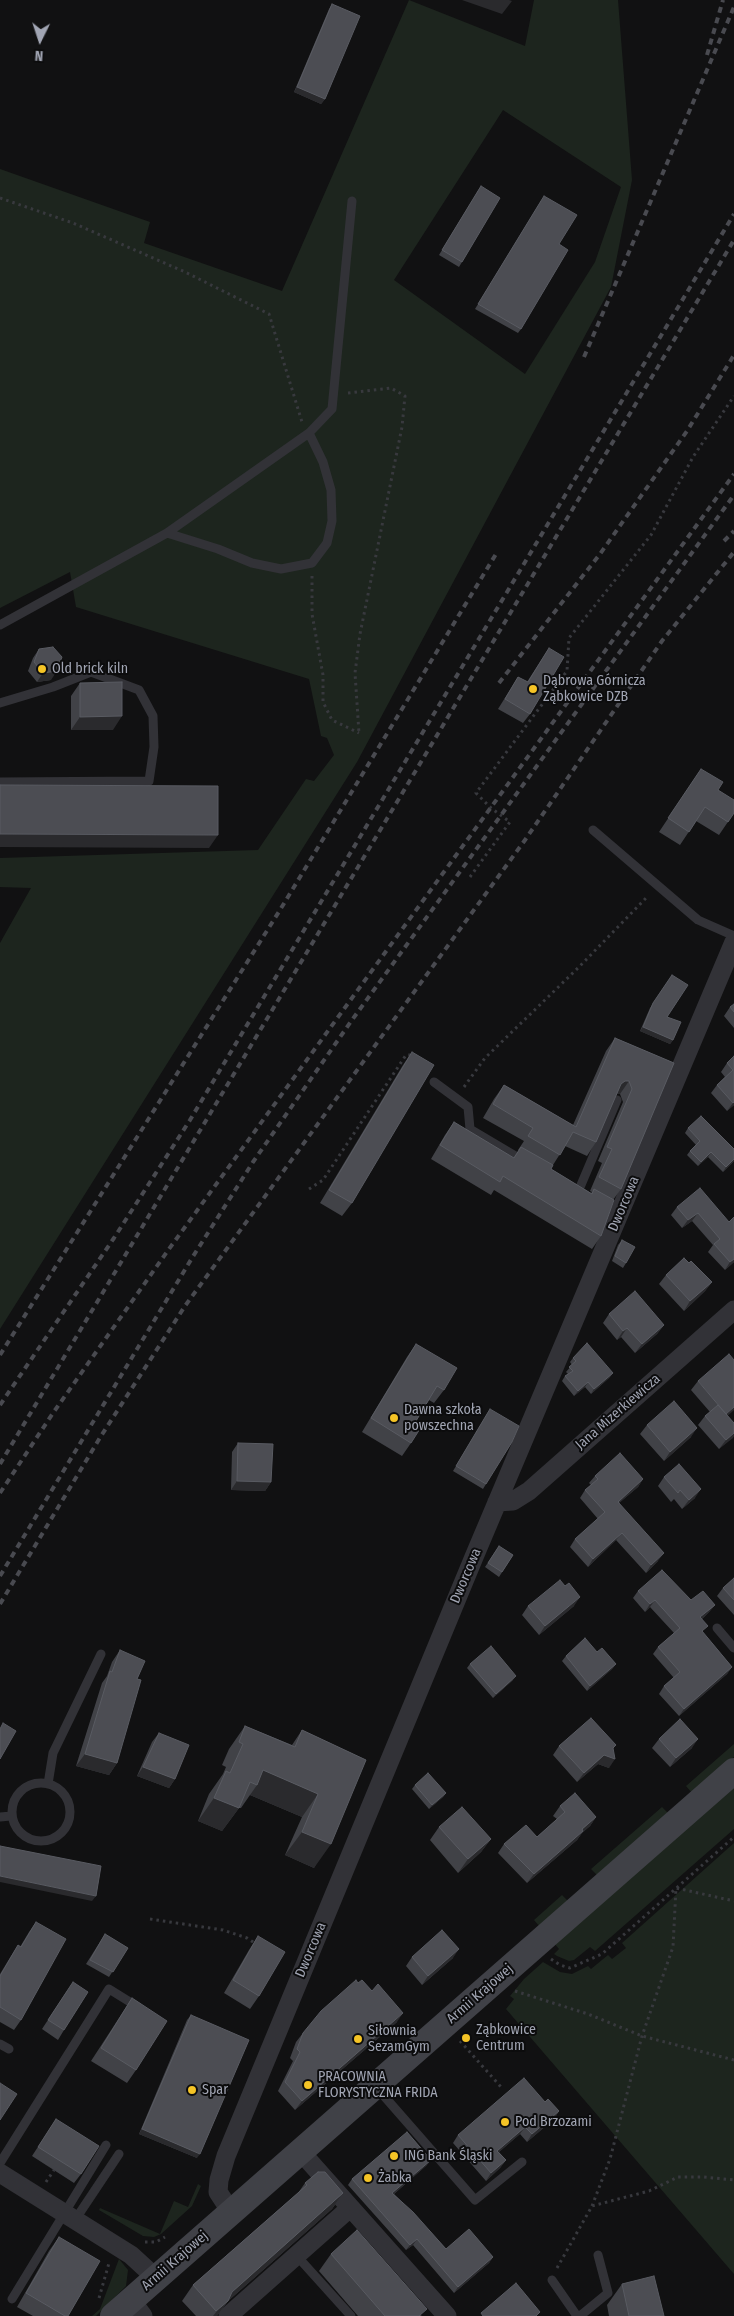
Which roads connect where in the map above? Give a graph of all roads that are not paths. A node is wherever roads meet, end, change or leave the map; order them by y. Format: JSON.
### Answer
{"nodes":[{"id":1,"x":352,"y":201,"type":"dead end"},
{"id":2,"x":308,"y":433,"type":"junction"},
{"id":3,"x":167,"y":533,"type":"junction"},
{"id":4,"x":0,"y":625,"type":"edge"},
{"id":5,"x":0,"y":702,"type":"edge"},
{"id":6,"x":0,"y":782,"type":"edge"},
{"id":7,"x":593,"y":830,"type":"dead end"},
{"id":8,"x":734,"y":936,"type":"edge"},
{"id":9,"x":734,"y":942,"type":"edge"},
{"id":10,"x":434,"y":1082,"type":"edge"},
{"id":11,"x":617,"y":1100,"type":"edge"},
{"id":12,"x":536,"y":1168,"type":"edge"},
{"id":13,"x":578,"y":1192,"type":"edge"},
{"id":14,"x":734,"y":1310,"type":"edge"},
{"id":15,"x":497,"y":1502,"type":"junction"},
{"id":16,"x":717,"y":1628,"type":"dead end"},
{"id":17,"x":734,"y":1648,"type":"edge"},
{"id":18,"x":101,"y":1654,"type":"dead end"},
{"id":19,"x":734,"y":1771,"type":"edge"},
{"id":20,"x":48,"y":1784,"type":"junction"},
{"id":21,"x":12,"y":1816,"type":"junction"},
{"id":22,"x":0,"y":1817,"type":"edge"},
{"id":23,"x":149,"y":2013,"type":"edge"},
{"id":24,"x":0,"y":2044,"type":"edge"},
{"id":25,"x":9,"y":2049,"type":"dead end"},
{"id":26,"x":376,"y":2086,"type":"junction"},
{"id":27,"x":106,"y":2145,"type":"dead end"},
{"id":28,"x":301,"y":2152,"type":"junction"},
{"id":29,"x":119,"y":2154,"type":"dead end"},
{"id":30,"x":522,"y":2162,"type":"dead end"},
{"id":31,"x":0,"y":2163,"type":"edge"},
{"id":32,"x":0,"y":2173,"type":"edge"},
{"id":33,"x":225,"y":2203,"type":"junction"},
{"id":34,"x":350,"y":2208,"type":"junction"},
{"id":35,"x":70,"y":2216,"type":"junction"},
{"id":36,"x":296,"y":2255,"type":"junction"},
{"id":37,"x":598,"y":2255,"type":"dead end"},
{"id":38,"x":156,"y":2278,"type":"junction"},
{"id":39,"x":552,"y":2280,"type":"road end"},
{"id":40,"x":12,"y":2299,"type":"dead end"},
{"id":41,"x":121,"y":2309,"type":"edge"},
{"id":42,"x":231,"y":2315,"type":"edge"},
{"id":43,"x":351,"y":2316,"type":"edge"},
{"id":44,"x":448,"y":2316,"type":"edge"},
{"id":45,"x":579,"y":2316,"type":"edge"}],
"edges":[{"from":1,"to":2,"type":"lane"},
{"from":2,"to":3,"type":"lane"},
{"from":2,"to":3,"type":"lane"},
{"from":3,"to":4,"type":"lane"},
{"from":5,"to":6,"type":"lane"},
{"from":7,"to":8,"type":"lane"},
{"from":9,"to":15,"type":"street","name":"Dworcowa"},
{"from":10,"to":12,"type":"lane"},
{"from":11,"to":13,"type":"lane"},
{"from":14,"to":15,"type":"street","name":"Jana Mizerkiewicza"},
{"from":15,"to":33,"type":"street","name":"Dworcowa"},
{"from":16,"to":17,"type":"lane"},
{"from":18,"to":20,"type":"lane"},
{"from":19,"to":26,"type":"main road","name":"Armii Krajowej"},
{"from":20,"to":21,"type":"lane"},
{"from":20,"to":21,"type":"lane"},
{"from":21,"to":22,"type":"lane"},
{"from":23,"to":31,"type":"lane"},
{"from":24,"to":25,"type":"lane"},
{"from":26,"to":28,"type":"main road","name":"Armii Krajowej"},
{"from":26,"to":30,"type":"lane"},
{"from":27,"to":35,"type":"lane"},
{"from":28,"to":33,"type":"main road","name":"Armii Krajowej"},
{"from":28,"to":34,"type":"street"},
{"from":29,"to":35,"type":"lane"},
{"from":32,"to":35,"type":"street"},
{"from":33,"to":38,"type":"main road","name":"Armii Krajowej"},
{"from":34,"to":36,"type":"street"},
{"from":34,"to":44,"type":"street"},
{"from":35,"to":38,"type":"street"},
{"from":35,"to":40,"type":"lane"},
{"from":36,"to":42,"type":"street"},
{"from":36,"to":43,"type":"lane"},
{"from":37,"to":45,"type":"lane"},
{"from":38,"to":41,"type":"main road","name":"Armii Krajowej"},
{"from":39,"to":45,"type":"lane"}]}
